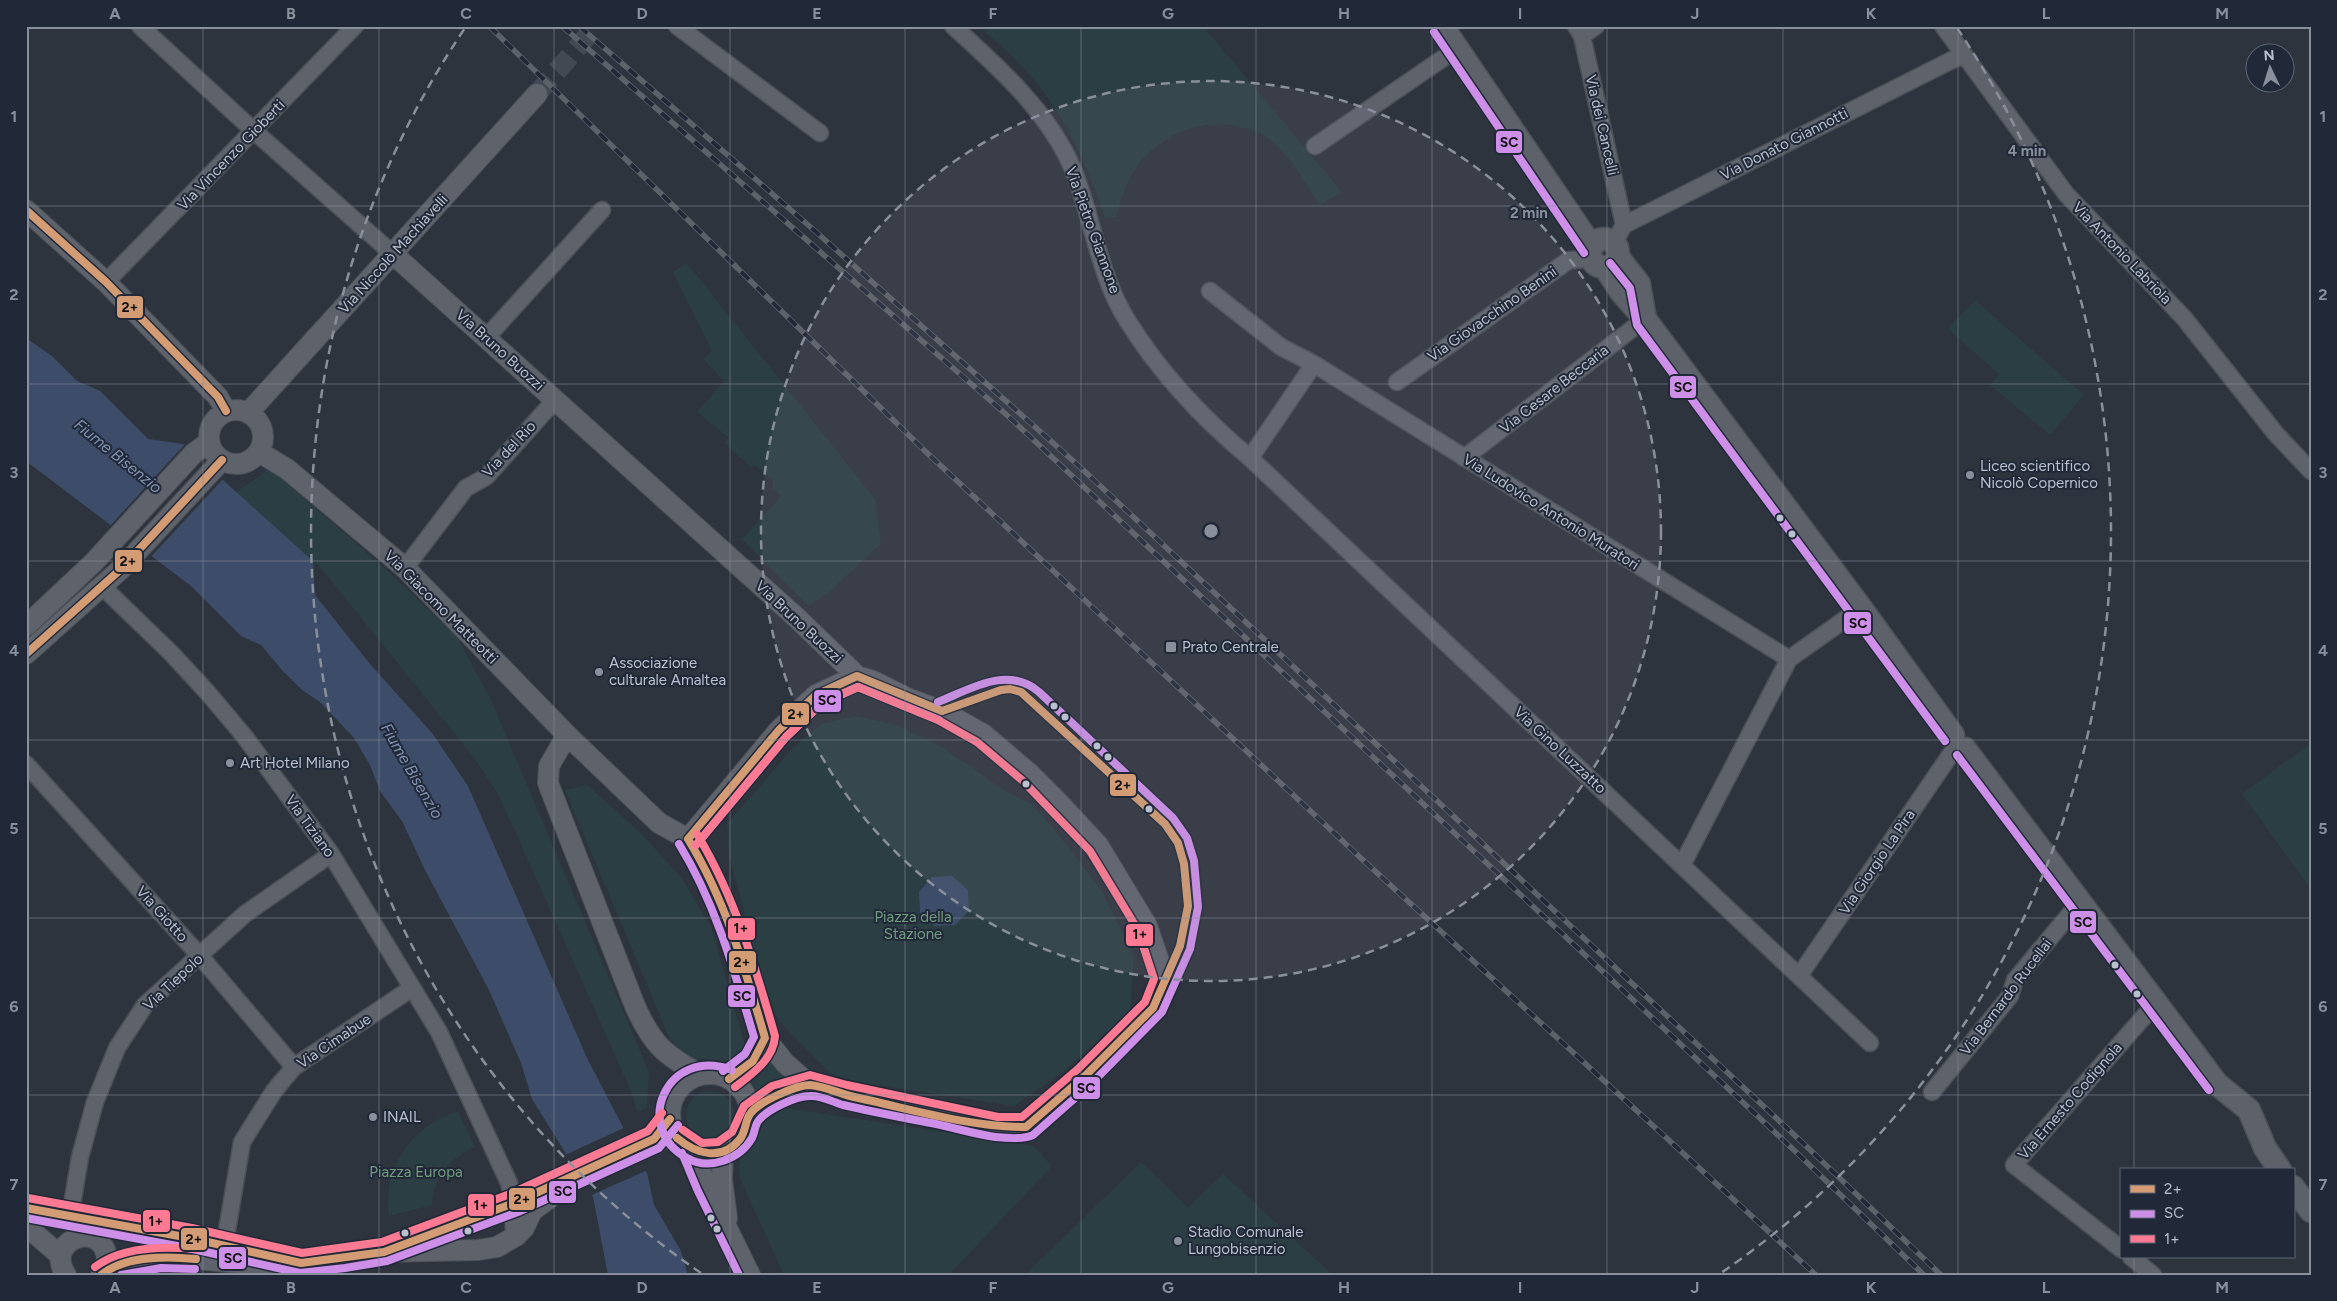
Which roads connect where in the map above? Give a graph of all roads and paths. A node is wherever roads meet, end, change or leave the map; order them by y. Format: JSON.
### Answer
{"nodes":[{"id":1,"x":140,"y":26,"type":"edge"},
{"id":2,"x":355,"y":26,"type":"edge"},
{"id":3,"x":677,"y":26,"type":"edge"},
{"id":4,"x":953,"y":26,"type":"edge"},
{"id":5,"x":1442,"y":26,"type":"edge"},
{"id":6,"x":1596,"y":26,"type":"edge"},
{"id":7,"x":1943,"y":26,"type":"edge"},
{"id":8,"x":1579,"y":31,"type":"edge"},
{"id":9,"x":1458,"y":48,"type":"junction"},
{"id":10,"x":1962,"y":54,"type":"junction"},
{"id":11,"x":537,"y":94,"type":"tunnel mouth"},
{"id":12,"x":254,"y":131,"type":"junction"},
{"id":13,"x":820,"y":134,"type":"dead end"},
{"id":14,"x":1315,"y":146,"type":"dead end"},
{"id":15,"x":26,"y":210,"type":"edge"},
{"id":16,"x":602,"y":210,"type":"dead end"},
{"id":17,"x":1606,"y":248,"type":"junction"},
{"id":18,"x":393,"y":254,"type":"junction"},
{"id":19,"x":106,"y":282,"type":"junction"},
{"id":20,"x":1210,"y":291,"type":"dead end"},
{"id":21,"x":1645,"y":319,"type":"junction"},
{"id":22,"x":486,"y":338,"type":"junction"},
{"id":23,"x":1314,"y":364,"type":"junction"},
{"id":24,"x":1397,"y":382,"type":"dead end"},
{"id":25,"x":554,"y":400,"type":"junction"},
{"id":26,"x":226,"y":411,"type":"junction"},
{"id":27,"x":249,"y":412,"type":"junction"},
{"id":28,"x":202,"y":448,"type":"junction"},
{"id":29,"x":259,"y":452,"type":"junction"},
{"id":30,"x":1250,"y":458,"type":"junction"},
{"id":31,"x":1464,"y":458,"type":"junction"},
{"id":32,"x":218,"y":465,"type":"junction"},
{"id":33,"x":2311,"y":471,"type":"edge"},
{"id":34,"x":405,"y":568,"type":"junction"},
{"id":35,"x":104,"y":586,"type":"junction"},
{"id":36,"x":1861,"y":608,"type":"junction"},
{"id":37,"x":26,"y":626,"type":"edge"},
{"id":38,"x":26,"y":654,"type":"edge"},
{"id":39,"x":1789,"y":659,"type":"junction"},
{"id":40,"x":857,"y":676,"type":"junction"},
{"id":41,"x":567,"y":735,"type":"junction"},
{"id":42,"x":1958,"y":744,"type":"junction"},
{"id":43,"x":26,"y":764,"type":"edge"},
{"id":44,"x":688,"y":840,"type":"junction"},
{"id":45,"x":331,"y":854,"type":"junction"},
{"id":46,"x":1682,"y":865,"type":"junction"},
{"id":47,"x":2080,"y":902,"type":"junction"},
{"id":48,"x":200,"y":956,"type":"junction"},
{"id":49,"x":1799,"y":976,"type":"junction"},
{"id":50,"x":412,"y":988,"type":"junction"},
{"id":51,"x":2155,"y":1004,"type":"junction"},
{"id":52,"x":765,"y":1038,"type":"junction"},
{"id":53,"x":1870,"y":1043,"type":"dead end"},
{"id":54,"x":294,"y":1067,"type":"junction"},
{"id":55,"x":701,"y":1075,"type":"junction"},
{"id":56,"x":729,"y":1079,"type":"junction"},
{"id":57,"x":810,"y":1085,"type":"junction"},
{"id":58,"x":1932,"y":1092,"type":"dead end"},
{"id":59,"x":750,"y":1114,"type":"junction"},
{"id":60,"x":679,"y":1135,"type":"junction"},
{"id":61,"x":723,"y":1152,"type":"junction"},
{"id":62,"x":2279,"y":1168,"type":"edge"},
{"id":63,"x":588,"y":1170,"type":"junction"},
{"id":64,"x":2294,"y":1188,"type":"edge"},
{"id":65,"x":514,"y":1203,"type":"junction"},
{"id":66,"x":2311,"y":1211,"type":"edge"},
{"id":67,"x":26,"y":1226,"type":"edge"},
{"id":68,"x":728,"y":1232,"type":"junction"},
{"id":69,"x":80,"y":1236,"type":"junction"},
{"id":70,"x":516,"y":1236,"type":"junction"},
{"id":71,"x":2120,"y":1248,"type":"edge"},
{"id":72,"x":217,"y":1252,"type":"junction"},
{"id":73,"x":2132,"y":1258,"type":"edge"},
{"id":74,"x":63,"y":1265,"type":"edge"},
{"id":75,"x":103,"y":1273,"type":"edge"},
{"id":76,"x":196,"y":1275,"type":"edge"},
{"id":77,"x":750,"y":1275,"type":"edge"},
{"id":78,"x":2153,"y":1275,"type":"edge"}],
"edges":[{"from":1,"to":12,"type":"street","name":"Via Bruno Buozzi"},
{"from":2,"to":12,"type":"street","name":"Via Vincenzo Gioberti"},
{"from":3,"to":13,"type":"street"},
{"from":4,"to":30,"type":"street","name":"Via Pietro Giannone"},
{"from":5,"to":9,"type":"main road"},
{"from":6,"to":8,"type":"street"},
{"from":7,"to":10,"type":"street","name":"Via Antonio Labriola"},
{"from":8,"to":17,"type":"street","name":"Via dei Cancelli"},
{"from":9,"to":14,"type":"street"},
{"from":9,"to":17,"type":"main road"},
{"from":10,"to":17,"type":"street","name":"Via Donato Giannotti"},
{"from":10,"to":33,"type":"street","name":"Via Antonio Labriola"},
{"from":11,"to":18,"type":"street","name":"Via Niccolò Machiavelli"},
{"from":12,"to":18,"type":"street","name":"Via Bruno Buozzi"},
{"from":12,"to":19,"type":"street","name":"Via Vincenzo Gioberti"},
{"from":15,"to":19,"type":"street"},
{"from":16,"to":22,"type":"street"},
{"from":17,"to":21,"type":"main road"},
{"from":17,"to":24,"type":"street","name":"Via Giovacchino Benini"},
{"from":18,"to":22,"type":"street","name":"Via Bruno Buozzi"},
{"from":18,"to":27,"type":"street","name":"Via Niccolò Machiavelli"},
{"from":19,"to":26,"type":"street"},
{"from":20,"to":23,"type":"street","name":"Via Ludovico Antonio Muratori"},
{"from":21,"to":31,"type":"street","name":"Via Cesare Beccaria"},
{"from":21,"to":36,"type":"main road"},
{"from":22,"to":25,"type":"street","name":"Via Bruno Buozzi"},
{"from":23,"to":30,"type":"street"},
{"from":23,"to":31,"type":"street","name":"Via Ludovico Antonio Muratori"},
{"from":25,"to":34,"type":"street","name":"Via del Rio"},
{"from":25,"to":40,"type":"street","name":"Via Bruno Buozzi"},
{"from":26,"to":27,"type":"street"},
{"from":26,"to":28,"type":"street"},
{"from":27,"to":29,"type":"street"},
{"from":28,"to":32,"type":"street"},
{"from":28,"to":37,"type":"street"},
{"from":29,"to":32,"type":"street"},
{"from":29,"to":34,"type":"street","name":"Via Giacomo Matteotti"},
{"from":30,"to":46,"type":"street","name":"Via Gino Luzzatto"},
{"from":31,"to":39,"type":"street","name":"Via Ludovico Antonio Muratori"},
{"from":32,"to":35,"type":"street"},
{"from":34,"to":41,"type":"street","name":"Via Giacomo Matteotti"},
{"from":35,"to":38,"type":"street"},
{"from":35,"to":45,"type":"street","name":"Via Tiziano"},
{"from":36,"to":39,"type":"street"},
{"from":36,"to":42,"type":"main road"},
{"from":39,"to":46,"type":"street"},
{"from":40,"to":44,"type":"street"},
{"from":40,"to":57,"type":"street"},
{"from":41,"to":44,"type":"street","name":"Via Giacomo Matteotti"},
{"from":41,"to":55,"type":"street"},
{"from":42,"to":47,"type":"main road"},
{"from":42,"to":49,"type":"street","name":"Via Giorgio La Pira"},
{"from":43,"to":48,"type":"street","name":"Via Giotto"},
{"from":44,"to":52,"type":"street"},
{"from":45,"to":48,"type":"street","name":"Via Tiepolo"},
{"from":45,"to":50,"type":"street","name":"Via Tiziano"},
{"from":46,"to":49,"type":"street","name":"Via Gino Luzzatto"},
{"from":47,"to":51,"type":"main road"},
{"from":47,"to":58,"type":"street","name":"Via Bernardo Rucellai"},
{"from":48,"to":54,"type":"street","name":"Via Giotto"},
{"from":48,"to":69,"type":"street","name":"Via Tiepolo"},
{"from":49,"to":53,"type":"street","name":"Via Gino Luzzatto"},
{"from":50,"to":54,"type":"street","name":"Via Cimabue"},
{"from":50,"to":65,"type":"street","name":"Via Tiziano"},
{"from":51,"to":62,"type":"main road"},
{"from":51,"to":71,"type":"street","name":"Via Ernesto Codignola"},
{"from":52,"to":56,"type":"street"},
{"from":52,"to":57,"type":"street"},
{"from":54,"to":72,"type":"street","name":"Via Cimabue"},
{"from":55,"to":56,"type":"street"},
{"from":55,"to":60,"type":"street"},
{"from":56,"to":59,"type":"street"},
{"from":57,"to":59,"type":"street"},
{"from":59,"to":61,"type":"street"},
{"from":60,"to":61,"type":"street"},
{"from":60,"to":63,"type":"street"},
{"from":60,"to":68,"type":"street"},
{"from":61,"to":68,"type":"street"},
{"from":63,"to":65,"type":"street"},
{"from":63,"to":70,"type":"street"},
{"from":64,"to":66,"type":"main road"},
{"from":65,"to":70,"type":"street"},
{"from":67,"to":74,"type":"street"},
{"from":68,"to":77,"type":"street"},
{"from":69,"to":74,"type":"street"},
{"from":69,"to":75,"type":"street"},
{"from":70,"to":72,"type":"street"},
{"from":72,"to":75,"type":"street"},
{"from":72,"to":76,"type":"street"},
{"from":73,"to":78,"type":"street"}]}
